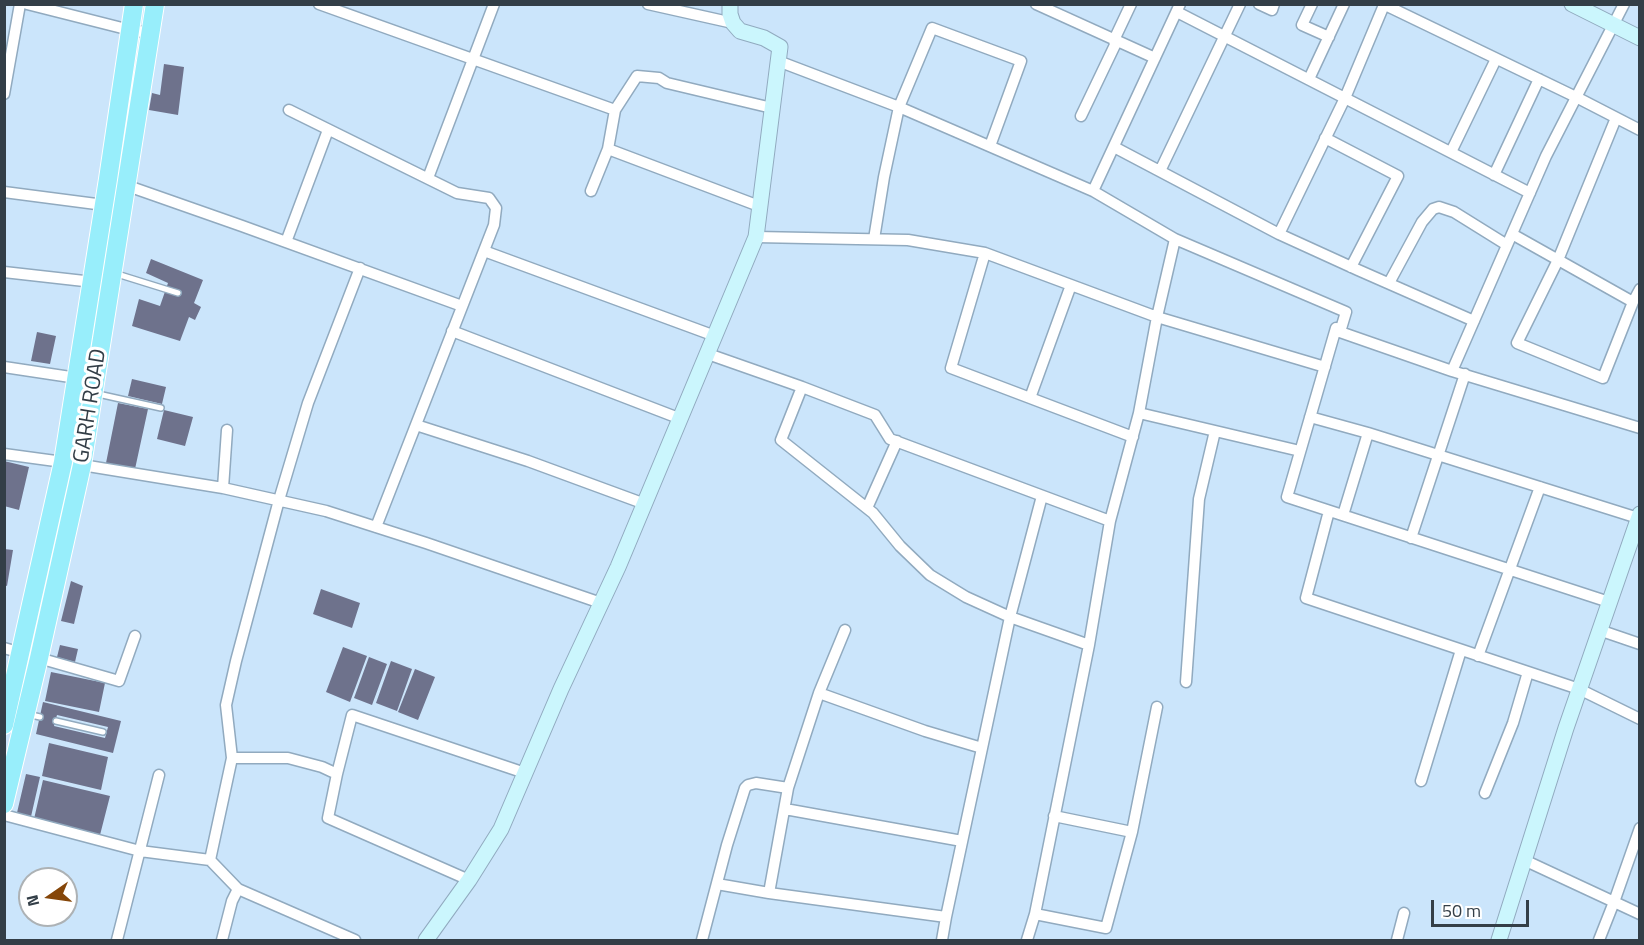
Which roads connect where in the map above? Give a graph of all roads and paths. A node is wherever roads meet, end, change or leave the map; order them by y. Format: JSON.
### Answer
{"nodes":[{"id":1,"x":20,"y":4,"type":"edge"},
{"id":2,"x":27,"y":4,"type":"edge"},
{"id":3,"x":134,"y":4,"type":"edge"},
{"id":4,"x":155,"y":4,"type":"edge"},
{"id":5,"x":319,"y":4,"type":"edge"},
{"id":6,"x":494,"y":4,"type":"edge"},
{"id":7,"x":648,"y":4,"type":"edge"},
{"id":8,"x":730,"y":4,"type":"edge"},
{"id":9,"x":1036,"y":4,"type":"edge"},
{"id":10,"x":1131,"y":4,"type":"edge"},
{"id":11,"x":1240,"y":4,"type":"edge"},
{"id":12,"x":1259,"y":4,"type":"edge"},
{"id":13,"x":1274,"y":4,"type":"edge"},
{"id":14,"x":1312,"y":4,"type":"edge"},
{"id":15,"x":1344,"y":4,"type":"edge"},
{"id":16,"x":1572,"y":4,"type":"edge"},
{"id":17,"x":1624,"y":4,"type":"edge"},
{"id":18,"x":1384,"y":5,"type":"edge"},
{"id":19,"x":1179,"y":8,"type":"edge"},
{"id":20,"x":733,"y":23,"type":"junction"},
{"id":21,"x":1613,"y":25,"type":"junction"},
{"id":22,"x":130,"y":30,"type":"junction"},
{"id":23,"x":150,"y":33,"type":"junction"},
{"id":24,"x":1225,"y":36,"type":"junction"},
{"id":25,"x":1329,"y":37,"type":"junction"},
{"id":26,"x":1640,"y":38,"type":"edge"},
{"id":27,"x":1114,"y":40,"type":"junction"},
{"id":28,"x":1155,"y":58,"type":"junction"},
{"id":29,"x":1496,"y":59,"type":"junction"},
{"id":30,"x":473,"y":60,"type":"junction"},
{"id":31,"x":778,"y":61,"type":"junction"},
{"id":32,"x":1539,"y":79,"type":"junction"},
{"id":33,"x":1309,"y":80,"type":"junction"},
{"id":34,"x":4,"y":94,"type":"edge"},
{"id":35,"x":1576,"y":97,"type":"junction"},
{"id":36,"x":1345,"y":98,"type":"junction"},
{"id":37,"x":899,"y":107,"type":"junction"},
{"id":38,"x":772,"y":108,"type":"junction"},
{"id":39,"x":288,"y":110,"type":"dead end"},
{"id":40,"x":615,"y":110,"type":"junction"},
{"id":41,"x":1081,"y":116,"type":"dead end"},
{"id":42,"x":1616,"y":118,"type":"junction"},
{"id":43,"x":328,"y":130,"type":"junction"},
{"id":44,"x":1640,"y":130,"type":"edge"},
{"id":45,"x":1325,"y":138,"type":"junction"},
{"id":46,"x":990,"y":146,"type":"junction"},
{"id":47,"x":1114,"y":147,"type":"junction"},
{"id":48,"x":608,"y":149,"type":"junction"},
{"id":49,"x":1451,"y":153,"type":"junction"},
{"id":50,"x":1160,"y":171,"type":"junction"},
{"id":51,"x":1494,"y":175,"type":"junction"},
{"id":52,"x":428,"y":178,"type":"junction"},
{"id":53,"x":108,"y":179,"type":"junction"},
{"id":54,"x":126,"y":186,"type":"junction"},
{"id":55,"x":591,"y":190,"type":"dead end"},
{"id":56,"x":1094,"y":191,"type":"junction"},
{"id":57,"x":4,"y":192,"type":"edge"},
{"id":58,"x":1530,"y":193,"type":"junction"},
{"id":59,"x":104,"y":205,"type":"junction"},
{"id":60,"x":759,"y":206,"type":"junction"},
{"id":61,"x":1279,"y":234,"type":"junction"},
{"id":62,"x":1512,"y":234,"type":"junction"},
{"id":63,"x":99,"y":236,"type":"junction"},
{"id":64,"x":756,"y":237,"type":"junction"},
{"id":65,"x":118,"y":239,"type":"junction"},
{"id":66,"x":874,"y":239,"type":"junction"},
{"id":67,"x":1175,"y":239,"type":"junction"},
{"id":68,"x":286,"y":242,"type":"junction"},
{"id":69,"x":1507,"y":245,"type":"junction"},
{"id":70,"x":484,"y":251,"type":"junction"},
{"id":71,"x":985,"y":253,"type":"junction"},
{"id":72,"x":1558,"y":260,"type":"junction"},
{"id":73,"x":1351,"y":267,"type":"junction"},
{"id":74,"x":360,"y":268,"type":"junction"},
{"id":75,"x":4,"y":272,"type":"edge"},
{"id":76,"x":111,"y":278,"type":"junction"},
{"id":77,"x":92,"y":281,"type":"junction"},
{"id":78,"x":1389,"y":284,"type":"junction"},
{"id":79,"x":1071,"y":285,"type":"junction"},
{"id":80,"x":1640,"y":289,"type":"edge"},
{"id":81,"x":178,"y":293,"type":"dead end"},
{"id":82,"x":1633,"y":302,"type":"junction"},
{"id":83,"x":462,"y":306,"type":"junction"},
{"id":84,"x":1157,"y":317,"type":"junction"},
{"id":85,"x":1474,"y":321,"type":"junction"},
{"id":86,"x":452,"y":331,"type":"junction"},
{"id":87,"x":1340,"y":332,"type":"junction"},
{"id":88,"x":716,"y":336,"type":"junction"},
{"id":89,"x":708,"y":354,"type":"junction"},
{"id":90,"x":4,"y":367,"type":"edge"},
{"id":91,"x":1325,"y":367,"type":"junction"},
{"id":92,"x":1452,"y":370,"type":"junction"},
{"id":93,"x":1465,"y":374,"type":"junction"},
{"id":94,"x":77,"y":378,"type":"junction"},
{"id":95,"x":802,"y":387,"type":"junction"},
{"id":96,"x":93,"y":393,"type":"junction"},
{"id":97,"x":1030,"y":398,"type":"junction"},
{"id":98,"x":160,"y":408,"type":"dead end"},
{"id":99,"x":1139,"y":413,"type":"junction"},
{"id":100,"x":1310,"y":417,"type":"junction"},
{"id":101,"x":681,"y":419,"type":"junction"},
{"id":102,"x":70,"y":422,"type":"junction"},
{"id":103,"x":416,"y":425,"type":"junction"},
{"id":104,"x":88,"y":426,"type":"junction"},
{"id":105,"x":1640,"y":428,"type":"edge"},
{"id":106,"x":227,"y":430,"type":"dead end"},
{"id":107,"x":1215,"y":431,"type":"junction"},
{"id":108,"x":1368,"y":433,"type":"junction"},
{"id":109,"x":1133,"y":437,"type":"junction"},
{"id":110,"x":897,"y":441,"type":"junction"},
{"id":111,"x":1300,"y":451,"type":"junction"},
{"id":112,"x":4,"y":454,"type":"edge"},
{"id":113,"x":1439,"y":454,"type":"junction"},
{"id":114,"x":63,"y":462,"type":"junction"},
{"id":115,"x":82,"y":465,"type":"junction"},
{"id":116,"x":1540,"y":487,"type":"junction"},
{"id":117,"x":223,"y":488,"type":"junction"},
{"id":118,"x":1042,"y":496,"type":"junction"},
{"id":119,"x":279,"y":501,"type":"junction"},
{"id":120,"x":645,"y":504,"type":"junction"},
{"id":121,"x":867,"y":508,"type":"junction"},
{"id":122,"x":1329,"y":511,"type":"junction"},
{"id":123,"x":1342,"y":515,"type":"junction"},
{"id":124,"x":1639,"y":516,"type":"edge"},
{"id":125,"x":1110,"y":521,"type":"junction"},
{"id":126,"x":376,"y":527,"type":"junction"},
{"id":127,"x":1412,"y":538,"type":"junction"},
{"id":128,"x":1509,"y":570,"type":"junction"},
{"id":129,"x":1609,"y":602,"type":"junction"},
{"id":130,"x":31,"y":603,"type":"junction"},
{"id":131,"x":601,"y":603,"type":"junction"},
{"id":132,"x":50,"y":609,"type":"junction"},
{"id":133,"x":1010,"y":617,"type":"junction"},
{"id":134,"x":845,"y":630,"type":"dead end"},
{"id":135,"x":1599,"y":630,"type":"junction"},
{"id":136,"x":135,"y":636,"type":"dead end"},
{"id":137,"x":1640,"y":644,"type":"edge"},
{"id":138,"x":1089,"y":645,"type":"junction"},
{"id":139,"x":1461,"y":650,"type":"junction"},
{"id":140,"x":13,"y":651,"type":"edge"},
{"id":141,"x":1478,"y":656,"type":"junction"},
{"id":142,"x":39,"y":658,"type":"junction"},
{"id":143,"x":1528,"y":672,"type":"junction"},
{"id":144,"x":1186,"y":682,"type":"dead end"},
{"id":145,"x":1579,"y":689,"type":"junction"},
{"id":146,"x":819,"y":693,"type":"junction"},
{"id":147,"x":1157,"y":707,"type":"dead end"},
{"id":148,"x":1640,"y":719,"type":"edge"},
{"id":149,"x":56,"y":721,"type":"dead end"},
{"id":150,"x":4,"y":725,"type":"edge"},
{"id":151,"x":103,"y":732,"type":"dead end"},
{"id":152,"x":982,"y":748,"type":"junction"},
{"id":153,"x":232,"y":758,"type":"junction"},
{"id":154,"x":525,"y":772,"type":"junction"},
{"id":155,"x":337,"y":774,"type":"junction"},
{"id":156,"x":159,"y":775,"type":"dead end"},
{"id":157,"x":1421,"y":781,"type":"dead end"},
{"id":158,"x":788,"y":788,"type":"junction"},
{"id":159,"x":1485,"y":793,"type":"dead end"},
{"id":160,"x":4,"y":804,"type":"edge"},
{"id":161,"x":785,"y":809,"type":"junction"},
{"id":162,"x":4,"y":815,"type":"edge"},
{"id":163,"x":1054,"y":816,"type":"junction"},
{"id":164,"x":1640,"y":828,"type":"edge"},
{"id":165,"x":1132,"y":832,"type":"junction"},
{"id":166,"x":962,"y":841,"type":"junction"},
{"id":167,"x":140,"y":851,"type":"junction"},
{"id":168,"x":210,"y":860,"type":"junction"},
{"id":169,"x":1524,"y":860,"type":"junction"},
{"id":170,"x":469,"y":880,"type":"junction"},
{"id":171,"x":717,"y":884,"type":"junction"},
{"id":172,"x":238,"y":889,"type":"junction"},
{"id":173,"x":769,"y":893,"type":"junction"},
{"id":174,"x":1614,"y":902,"type":"junction"},
{"id":175,"x":1404,"y":913,"type":"dead end"},
{"id":176,"x":1035,"y":914,"type":"junction"},
{"id":177,"x":1640,"y":914,"type":"edge"},
{"id":178,"x":946,"y":917,"type":"junction"},
{"id":179,"x":117,"y":940,"type":"edge"},
{"id":180,"x":222,"y":940,"type":"edge"},
{"id":181,"x":355,"y":940,"type":"edge"},
{"id":182,"x":426,"y":940,"type":"edge"},
{"id":183,"x":702,"y":940,"type":"edge"},
{"id":184,"x":942,"y":940,"type":"edge"},
{"id":185,"x":1027,"y":940,"type":"edge"},
{"id":186,"x":1397,"y":940,"type":"edge"},
{"id":187,"x":1499,"y":940,"type":"edge"},
{"id":188,"x":1599,"y":940,"type":"edge"}],
"edges":[{"from":1,"to":34,"type":"street"},
{"from":2,"to":22,"type":"street"},
{"from":3,"to":22,"type":"main road","name":"GARH ROAD"},
{"from":4,"to":23,"type":"main road","name":"GARH ROAD"},
{"from":5,"to":30,"type":"street"},
{"from":6,"to":30,"type":"street"},
{"from":7,"to":20,"type":"street"},
{"from":8,"to":20,"type":"street"},
{"from":9,"to":27,"type":"street"},
{"from":10,"to":27,"type":"street"},
{"from":11,"to":24,"type":"street"},
{"from":12,"to":13,"type":"street"},
{"from":14,"to":25,"type":"street"},
{"from":15,"to":25,"type":"street"},
{"from":16,"to":21,"type":"street"},
{"from":17,"to":21,"type":"street"},
{"from":18,"to":29,"type":"street"},
{"from":18,"to":36,"type":"street"},
{"from":19,"to":24,"type":"street"},
{"from":19,"to":28,"type":"street"},
{"from":20,"to":31,"type":"street"},
{"from":21,"to":26,"type":"street"},
{"from":21,"to":35,"type":"street"},
{"from":22,"to":23,"type":"street"},
{"from":22,"to":53,"type":"main road","name":"GARH ROAD"},
{"from":23,"to":54,"type":"main road","name":"GARH ROAD"},
{"from":24,"to":33,"type":"street"},
{"from":24,"to":50,"type":"street"},
{"from":25,"to":33,"type":"street"},
{"from":27,"to":28,"type":"street"},
{"from":27,"to":41,"type":"street"},
{"from":28,"to":47,"type":"street"},
{"from":29,"to":32,"type":"street"},
{"from":29,"to":49,"type":"street"},
{"from":30,"to":40,"type":"street"},
{"from":30,"to":52,"type":"street"},
{"from":31,"to":37,"type":"street"},
{"from":31,"to":38,"type":"street"},
{"from":32,"to":35,"type":"street"},
{"from":32,"to":51,"type":"street"},
{"from":33,"to":36,"type":"street"},
{"from":35,"to":42,"type":"street"},
{"from":35,"to":58,"type":"street"},
{"from":36,"to":45,"type":"street"},
{"from":36,"to":49,"type":"street"},
{"from":37,"to":46,"type":"street"},
{"from":37,"to":46,"type":"street"},
{"from":37,"to":66,"type":"street"},
{"from":38,"to":40,"type":"street"},
{"from":38,"to":60,"type":"street"},
{"from":39,"to":43,"type":"street"},
{"from":40,"to":48,"type":"street"},
{"from":42,"to":44,"type":"street"},
{"from":42,"to":72,"type":"street"},
{"from":43,"to":52,"type":"street"},
{"from":43,"to":68,"type":"street"},
{"from":45,"to":61,"type":"street"},
{"from":45,"to":73,"type":"street"},
{"from":46,"to":56,"type":"street"},
{"from":47,"to":50,"type":"street"},
{"from":47,"to":56,"type":"street"},
{"from":48,"to":55,"type":"street"},
{"from":48,"to":60,"type":"street"},
{"from":49,"to":51,"type":"street"},
{"from":50,"to":61,"type":"street"},
{"from":51,"to":58,"type":"street"},
{"from":52,"to":70,"type":"street"},
{"from":53,"to":54,"type":"street"},
{"from":53,"to":59,"type":"main road","name":"GARH ROAD"},
{"from":54,"to":65,"type":"main road","name":"GARH ROAD"},
{"from":54,"to":68,"type":"street"},
{"from":56,"to":67,"type":"street"},
{"from":57,"to":59,"type":"street"},
{"from":58,"to":62,"type":"street"},
{"from":59,"to":63,"type":"main road","name":"GARH ROAD"},
{"from":60,"to":64,"type":"street"},
{"from":61,"to":73,"type":"street"},
{"from":62,"to":69,"type":"street"},
{"from":62,"to":72,"type":"street"},
{"from":63,"to":65,"type":"main road"},
{"from":63,"to":77,"type":"main road","name":"GARH ROAD"},
{"from":64,"to":66,"type":"street"},
{"from":64,"to":88,"type":"street"},
{"from":65,"to":76,"type":"main road","name":"GARH ROAD"},
{"from":66,"to":71,"type":"street"},
{"from":67,"to":84,"type":"street"},
{"from":67,"to":87,"type":"street"},
{"from":68,"to":74,"type":"street"},
{"from":69,"to":78,"type":"street"},
{"from":69,"to":85,"type":"street"},
{"from":70,"to":83,"type":"street"},
{"from":70,"to":88,"type":"street"},
{"from":71,"to":79,"type":"street"},
{"from":71,"to":97,"type":"street"},
{"from":72,"to":82,"type":"street"},
{"from":72,"to":82,"type":"street"},
{"from":73,"to":78,"type":"street"},
{"from":74,"to":83,"type":"street"},
{"from":74,"to":119,"type":"street"},
{"from":75,"to":77,"type":"street"},
{"from":76,"to":77,"type":"street"},
{"from":76,"to":81,"type":"lane"},
{"from":76,"to":96,"type":"main road","name":"GARH ROAD"},
{"from":77,"to":94,"type":"main road","name":"GARH ROAD"},
{"from":78,"to":85,"type":"street"},
{"from":79,"to":84,"type":"street"},
{"from":79,"to":97,"type":"street"},
{"from":80,"to":82,"type":"street"},
{"from":83,"to":86,"type":"street"},
{"from":84,"to":91,"type":"street"},
{"from":84,"to":99,"type":"street"},
{"from":85,"to":92,"type":"street"},
{"from":86,"to":101,"type":"street"},
{"from":86,"to":103,"type":"street"},
{"from":87,"to":91,"type":"street"},
{"from":87,"to":92,"type":"street"},
{"from":88,"to":89,"type":"street"},
{"from":89,"to":95,"type":"street"},
{"from":89,"to":101,"type":"street"},
{"from":90,"to":94,"type":"street"},
{"from":91,"to":100,"type":"street"},
{"from":92,"to":93,"type":"street"},
{"from":93,"to":105,"type":"street"},
{"from":93,"to":113,"type":"street"},
{"from":94,"to":102,"type":"main road","name":"GARH ROAD"},
{"from":95,"to":110,"type":"street"},
{"from":95,"to":121,"type":"street"},
{"from":96,"to":98,"type":"lane"},
{"from":96,"to":104,"type":"main road","name":"GARH ROAD"},
{"from":97,"to":109,"type":"street"},
{"from":99,"to":107,"type":"street"},
{"from":99,"to":109,"type":"street"},
{"from":100,"to":108,"type":"street"},
{"from":100,"to":111,"type":"street"},
{"from":101,"to":120,"type":"street"},
{"from":102,"to":104,"type":"main road"},
{"from":102,"to":114,"type":"main road","name":"GARH ROAD"},
{"from":103,"to":120,"type":"street"},
{"from":103,"to":126,"type":"street"},
{"from":104,"to":115,"type":"main road","name":"GARH ROAD"},
{"from":106,"to":117,"type":"street"},
{"from":107,"to":111,"type":"street"},
{"from":107,"to":144,"type":"street"},
{"from":108,"to":113,"type":"street"},
{"from":108,"to":123,"type":"street"},
{"from":109,"to":125,"type":"street"},
{"from":110,"to":118,"type":"street"},
{"from":110,"to":121,"type":"street"},
{"from":111,"to":122,"type":"street"},
{"from":112,"to":114,"type":"street"},
{"from":113,"to":116,"type":"street"},
{"from":113,"to":127,"type":"street"},
{"from":114,"to":130,"type":"main road","name":"GARH ROAD"},
{"from":115,"to":117,"type":"street"},
{"from":115,"to":132,"type":"main road","name":"GARH ROAD"},
{"from":116,"to":124,"type":"street"},
{"from":116,"to":128,"type":"street"},
{"from":117,"to":119,"type":"street"},
{"from":118,"to":125,"type":"street"},
{"from":118,"to":133,"type":"street"},
{"from":119,"to":126,"type":"street"},
{"from":119,"to":153,"type":"street"},
{"from":120,"to":131,"type":"street"},
{"from":121,"to":133,"type":"street"},
{"from":122,"to":123,"type":"street"},
{"from":122,"to":139,"type":"street"},
{"from":123,"to":127,"type":"street"},
{"from":124,"to":129,"type":"street"},
{"from":125,"to":138,"type":"street"},
{"from":126,"to":131,"type":"street"},
{"from":127,"to":128,"type":"street"},
{"from":128,"to":129,"type":"street"},
{"from":128,"to":141,"type":"street"},
{"from":129,"to":135,"type":"street"},
{"from":130,"to":132,"type":"main road"},
{"from":130,"to":140,"type":"main road","name":"GARH ROAD"},
{"from":131,"to":154,"type":"street"},
{"from":132,"to":142,"type":"main road","name":"GARH ROAD"},
{"from":133,"to":138,"type":"street"},
{"from":133,"to":152,"type":"street"},
{"from":134,"to":146,"type":"street"},
{"from":135,"to":137,"type":"street"},
{"from":135,"to":145,"type":"street"},
{"from":136,"to":142,"type":"street"},
{"from":138,"to":163,"type":"street"},
{"from":139,"to":141,"type":"street"},
{"from":139,"to":157,"type":"street"},
{"from":140,"to":142,"type":"street"},
{"from":140,"to":150,"type":"main road","name":"GARH ROAD"},
{"from":141,"to":143,"type":"street"},
{"from":142,"to":160,"type":"main road","name":"GARH ROAD"},
{"from":143,"to":145,"type":"street"},
{"from":143,"to":159,"type":"street"},
{"from":145,"to":148,"type":"street"},
{"from":145,"to":169,"type":"street"},
{"from":146,"to":152,"type":"street"},
{"from":146,"to":158,"type":"street"},
{"from":147,"to":165,"type":"street"},
{"from":149,"to":151,"type":"lane"},
{"from":152,"to":166,"type":"street"},
{"from":153,"to":155,"type":"street"},
{"from":153,"to":168,"type":"street"},
{"from":154,"to":155,"type":"street"},
{"from":154,"to":170,"type":"street"},
{"from":155,"to":170,"type":"street"},
{"from":156,"to":167,"type":"street"},
{"from":158,"to":161,"type":"street"},
{"from":158,"to":171,"type":"street"},
{"from":161,"to":166,"type":"street"},
{"from":161,"to":173,"type":"street"},
{"from":162,"to":167,"type":"street"},
{"from":163,"to":165,"type":"street"},
{"from":163,"to":176,"type":"street"},
{"from":164,"to":174,"type":"street"},
{"from":165,"to":176,"type":"street"},
{"from":166,"to":178,"type":"street"},
{"from":167,"to":168,"type":"street"},
{"from":167,"to":179,"type":"street"},
{"from":168,"to":172,"type":"street"},
{"from":169,"to":174,"type":"street"},
{"from":169,"to":187,"type":"street"},
{"from":170,"to":182,"type":"street"},
{"from":171,"to":173,"type":"street"},
{"from":171,"to":183,"type":"street"},
{"from":172,"to":180,"type":"street"},
{"from":172,"to":181,"type":"street"},
{"from":173,"to":178,"type":"street"},
{"from":174,"to":177,"type":"street"},
{"from":174,"to":188,"type":"street"},
{"from":175,"to":186,"type":"street"},
{"from":176,"to":185,"type":"street"},
{"from":178,"to":184,"type":"street"}]}
